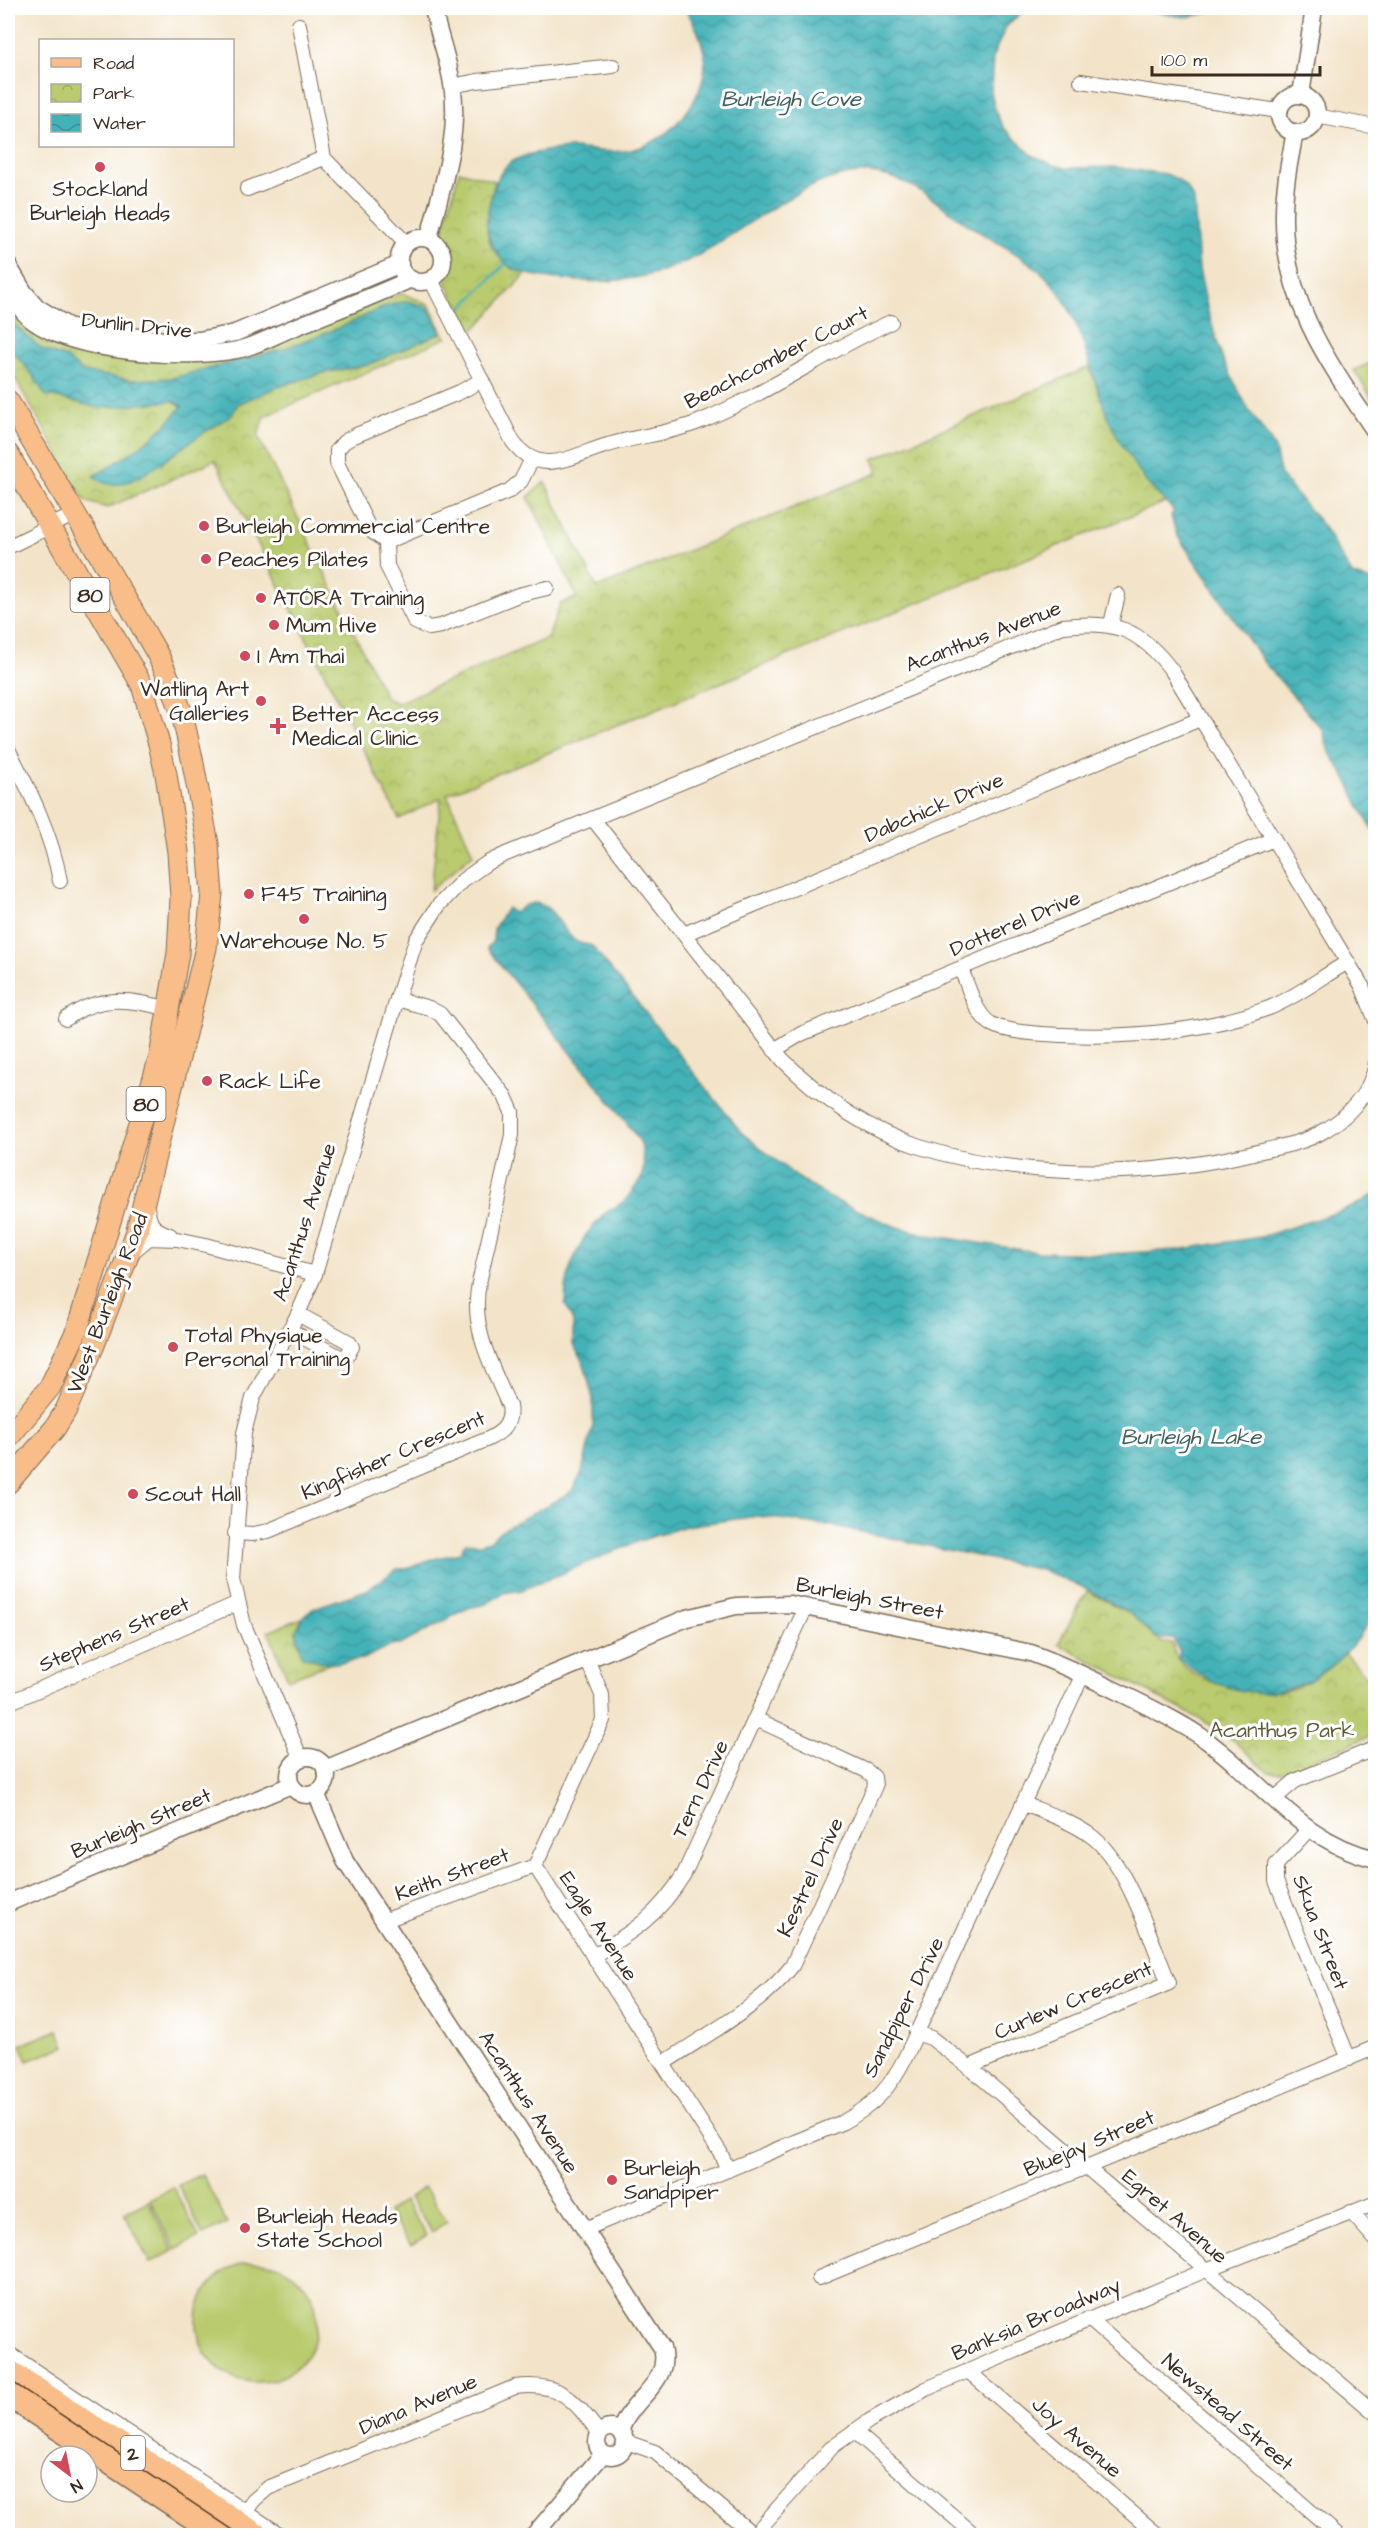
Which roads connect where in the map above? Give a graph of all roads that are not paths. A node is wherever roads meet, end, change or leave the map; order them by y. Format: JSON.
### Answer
{"nodes":[{"id":1,"x":433,"y":8,"type":"edge"},
{"id":2,"x":1314,"y":8,"type":"edge"},
{"id":3,"x":299,"y":25,"type":"dead end"},
{"id":4,"x":613,"y":66,"type":"dead end"},
{"id":5,"x":1081,"y":81,"type":"dead end"},
{"id":6,"x":452,"y":86,"type":"junction"},
{"id":7,"x":1301,"y":95,"type":"junction"},
{"id":8,"x":1279,"y":111,"type":"junction"},
{"id":9,"x":1316,"y":116,"type":"junction"},
{"id":10,"x":1376,"y":127,"type":"edge"},
{"id":11,"x":1295,"y":132,"type":"junction"},
{"id":12,"x":324,"y":158,"type":"junction"},
{"id":13,"x":247,"y":189,"type":"dead end"},
{"id":14,"x":429,"y":238,"type":"junction"},
{"id":15,"x":406,"y":243,"type":"junction"},
{"id":16,"x":400,"y":264,"type":"junction"},
{"id":17,"x":8,"y":265,"type":"edge"},
{"id":18,"x":411,"y":279,"type":"junction"},
{"id":19,"x":434,"y":287,"type":"junction"},
{"id":20,"x":8,"y":289,"type":"edge"},
{"id":21,"x":46,"y":322,"type":"junction"},
{"id":22,"x":891,"y":322,"type":"dead end"},
{"id":23,"x":482,"y":380,"type":"junction"},
{"id":24,"x":8,"y":401,"type":"edge"},
{"id":25,"x":1376,"y":433,"type":"edge"},
{"id":26,"x":8,"y":454,"type":"edge"},
{"id":27,"x":532,"y":459,"type":"junction"},
{"id":28,"x":75,"y":514,"type":"junction"},
{"id":29,"x":50,"y":526,"type":"junction"},
{"id":30,"x":386,"y":542,"type":"junction"},
{"id":31,"x":8,"y":547,"type":"edge"},
{"id":32,"x":546,"y":588,"type":"dead end"},
{"id":33,"x":1118,"y":595,"type":"dead end"},
{"id":34,"x":1111,"y":624,"type":"junction"},
{"id":35,"x":1200,"y":719,"type":"junction"},
{"id":36,"x":8,"y":749,"type":"edge"},
{"id":37,"x":592,"y":819,"type":"junction"},
{"id":38,"x":1274,"y":839,"type":"junction"},
{"id":39,"x":60,"y":881,"type":"dead end"},
{"id":40,"x":684,"y":934,"type":"junction"},
{"id":41,"x":1348,"y":962,"type":"junction"},
{"id":42,"x":961,"y":969,"type":"junction"},
{"id":43,"x":397,"y":999,"type":"junction"},
{"id":44,"x":170,"y":1009,"type":"junction"},
{"id":45,"x":66,"y":1019,"type":"dead end"},
{"id":46,"x":1376,"y":1021,"type":"edge"},
{"id":47,"x":774,"y":1050,"type":"junction"},
{"id":48,"x":1376,"y":1063,"type":"edge"},
{"id":49,"x":145,"y":1201,"type":"junction"},
{"id":50,"x":177,"y":1239,"type":"junction"},
{"id":51,"x":130,"y":1254,"type":"junction"},
{"id":52,"x":315,"y":1274,"type":"junction"},
{"id":53,"x":298,"y":1314,"type":"junction"},
{"id":54,"x":289,"y":1330,"type":"junction"},
{"id":55,"x":8,"y":1438,"type":"edge"},
{"id":56,"x":8,"y":1483,"type":"edge"},
{"id":57,"x":235,"y":1533,"type":"junction"},
{"id":58,"x":238,"y":1604,"type":"junction"},
{"id":59,"x":806,"y":1607,"type":"junction"},
{"id":60,"x":587,"y":1659,"type":"junction"},
{"id":61,"x":1083,"y":1674,"type":"junction"},
{"id":62,"x":8,"y":1703,"type":"edge"},
{"id":63,"x":756,"y":1719,"type":"junction"},
{"id":64,"x":1376,"y":1748,"type":"edge"},
{"id":65,"x":301,"y":1759,"type":"junction"},
{"id":66,"x":325,"y":1769,"type":"junction"},
{"id":67,"x":291,"y":1785,"type":"junction"},
{"id":68,"x":316,"y":1793,"type":"junction"},
{"id":69,"x":1274,"y":1799,"type":"junction"},
{"id":70,"x":1024,"y":1804,"type":"junction"},
{"id":71,"x":1308,"y":1830,"type":"junction"},
{"id":72,"x":1376,"y":1859,"type":"edge"},
{"id":73,"x":535,"y":1866,"type":"junction"},
{"id":74,"x":8,"y":1904,"type":"edge"},
{"id":75,"x":383,"y":1922,"type":"junction"},
{"id":76,"x":593,"y":1956,"type":"junction"},
{"id":77,"x":916,"y":2033,"type":"junction"},
{"id":78,"x":1376,"y":2048,"type":"edge"},
{"id":79,"x":1348,"y":2059,"type":"junction"},
{"id":80,"x":664,"y":2063,"type":"junction"},
{"id":81,"x":969,"y":2067,"type":"junction"},
{"id":82,"x":1086,"y":2167,"type":"junction"},
{"id":83,"x":728,"y":2170,"type":"junction"},
{"id":84,"x":1376,"y":2203,"type":"edge"},
{"id":85,"x":1351,"y":2212,"type":"junction"},
{"id":86,"x":585,"y":2229,"type":"junction"},
{"id":87,"x":1376,"y":2240,"type":"edge"},
{"id":88,"x":1206,"y":2270,"type":"junction"},
{"id":89,"x":819,"y":2278,"type":"dead end"},
{"id":90,"x":1089,"y":2319,"type":"junction"},
{"id":91,"x":8,"y":2353,"type":"edge"},
{"id":92,"x":8,"y":2370,"type":"edge"},
{"id":93,"x":968,"y":2371,"type":"junction"},
{"id":94,"x":9,"y":2397,"type":"edge"},
{"id":95,"x":1376,"y":2414,"type":"edge"},
{"id":96,"x":854,"y":2431,"type":"junction"},
{"id":97,"x":600,"y":2434,"type":"junction"},
{"id":98,"x":622,"y":2438,"type":"junction"},
{"id":99,"x":603,"y":2454,"type":"junction"},
{"id":100,"x":247,"y":2510,"type":"junction"},
{"id":101,"x":220,"y":2535,"type":"edge"},
{"id":102,"x":259,"y":2535,"type":"edge"},
{"id":103,"x":282,"y":2535,"type":"edge"},
{"id":104,"x":533,"y":2535,"type":"edge"},
{"id":105,"x":754,"y":2535,"type":"edge"},
{"id":106,"x":976,"y":2535,"type":"edge"},
{"id":107,"x":1159,"y":2535,"type":"edge"},
{"id":108,"x":1339,"y":2535,"type":"edge"}],
"edges":[{"from":1,"to":6,"type":"street"},
{"from":2,"to":7,"type":"street"},
{"from":3,"to":12,"type":"street"},
{"from":4,"to":6,"type":"street"},
{"from":5,"to":8,"type":"street"},
{"from":6,"to":14,"type":"street"},
{"from":7,"to":8,"type":"street"},
{"from":7,"to":9,"type":"street"},
{"from":8,"to":11,"type":"street"},
{"from":9,"to":10,"type":"street"},
{"from":9,"to":11,"type":"street"},
{"from":11,"to":25,"type":"street"},
{"from":12,"to":13,"type":"street"},
{"from":12,"to":15,"type":"street"},
{"from":14,"to":15,"type":"street"},
{"from":14,"to":19,"type":"street"},
{"from":15,"to":16,"type":"street"},
{"from":16,"to":18,"type":"street"},
{"from":16,"to":21,"type":"street","name":"Dunlin Drive"},
{"from":17,"to":21,"type":"street","name":"Dunlin Drive"},
{"from":18,"to":19,"type":"street"},
{"from":18,"to":21,"type":"street","name":"Dunlin Drive"},
{"from":19,"to":23,"type":"street"},
{"from":20,"to":21,"type":"street","name":"Dunlin Drive"},
{"from":22,"to":27,"type":"street","name":"Beachcomber Court"},
{"from":23,"to":27,"type":"street"},
{"from":23,"to":30,"type":"street"},
{"from":24,"to":28,"type":"main road","name":"West Burleigh Road","number":"80"},
{"from":26,"to":29,"type":"main road","name":"West Burleigh Road","number":"80"},
{"from":27,"to":30,"type":"street"},
{"from":28,"to":29,"type":"street"},
{"from":28,"to":49,"type":"main road","name":"West Burleigh Road","number":"80"},
{"from":29,"to":31,"type":"street"},
{"from":29,"to":44,"type":"main road","name":"West Burleigh Road","number":"80"},
{"from":30,"to":32,"type":"street"},
{"from":33,"to":34,"type":"street"},
{"from":34,"to":35,"type":"street","name":"Acanthus Avenue"},
{"from":34,"to":37,"type":"street","name":"Acanthus Avenue"},
{"from":35,"to":38,"type":"street","name":"Acanthus Avenue"},
{"from":35,"to":40,"type":"street","name":"Dabchick Drive"},
{"from":36,"to":39,"type":"street"},
{"from":37,"to":40,"type":"street"},
{"from":37,"to":43,"type":"street","name":"Acanthus Avenue"},
{"from":38,"to":41,"type":"street","name":"Acanthus Avenue"},
{"from":38,"to":42,"type":"street","name":"Dotterel Drive"},
{"from":40,"to":47,"type":"street"},
{"from":41,"to":42,"type":"street"},
{"from":41,"to":46,"type":"street","name":"Acanthus Avenue"},
{"from":42,"to":47,"type":"street","name":"Dotterel Drive"},
{"from":43,"to":52,"type":"street","name":"Acanthus Avenue"},
{"from":43,"to":57,"type":"street","name":"Kingfisher Crescent"},
{"from":44,"to":45,"type":"street"},
{"from":44,"to":55,"type":"main road","name":"West Burleigh Road","number":"80"},
{"from":47,"to":48,"type":"street"},
{"from":49,"to":50,"type":"street"},
{"from":49,"to":51,"type":"main road","name":"West Burleigh Road","number":"80"},
{"from":50,"to":51,"type":"street"},
{"from":50,"to":52,"type":"street"},
{"from":51,"to":56,"type":"main road","name":"West Burleigh Road","number":"80"},
{"from":52,"to":53,"type":"street","name":"Acanthus Avenue"},
{"from":53,"to":54,"type":"street","name":"Acanthus Avenue"},
{"from":53,"to":54,"type":"street"},
{"from":54,"to":57,"type":"street","name":"Acanthus Avenue"},
{"from":57,"to":58,"type":"street","name":"Acanthus Avenue"},
{"from":58,"to":62,"type":"street","name":"Stephens Street"},
{"from":58,"to":65,"type":"street","name":"Acanthus Avenue"},
{"from":59,"to":60,"type":"street","name":"Burleigh Street"},
{"from":59,"to":61,"type":"street","name":"Burleigh Street"},
{"from":59,"to":63,"type":"street","name":"Tern Drive"},
{"from":60,"to":66,"type":"street","name":"Burleigh Street"},
{"from":60,"to":73,"type":"street","name":"Eagle Avenue"},
{"from":61,"to":69,"type":"street","name":"Burleigh Street"},
{"from":61,"to":70,"type":"street","name":"Sandpiper Drive"},
{"from":63,"to":76,"type":"street","name":"Tern Drive"},
{"from":63,"to":80,"type":"street","name":"Kestrel Drive"},
{"from":64,"to":69,"type":"street"},
{"from":65,"to":66,"type":"street"},
{"from":65,"to":67,"type":"street"},
{"from":66,"to":68,"type":"street"},
{"from":67,"to":68,"type":"street"},
{"from":67,"to":74,"type":"street","name":"Burleigh Street"},
{"from":68,"to":75,"type":"street","name":"Acanthus Avenue"},
{"from":69,"to":71,"type":"street","name":"Burleigh Street"},
{"from":70,"to":77,"type":"street","name":"Sandpiper Drive"},
{"from":70,"to":81,"type":"street","name":"Curlew Crescent"},
{"from":71,"to":72,"type":"street","name":"Burleigh Street"},
{"from":71,"to":79,"type":"street","name":"Skua Street"},
{"from":73,"to":75,"type":"street","name":"Keith Street"},
{"from":73,"to":76,"type":"street","name":"Eagle Avenue"},
{"from":75,"to":86,"type":"street","name":"Acanthus Avenue"},
{"from":76,"to":80,"type":"street","name":"Eagle Avenue"},
{"from":77,"to":81,"type":"street","name":"Egret Avenue"},
{"from":77,"to":83,"type":"street","name":"Sandpiper Drive"},
{"from":78,"to":79,"type":"street","name":"Bluejay Street"},
{"from":79,"to":82,"type":"street","name":"Bluejay Street"},
{"from":80,"to":83,"type":"street","name":"Eagle Avenue"},
{"from":81,"to":82,"type":"street","name":"Egret Avenue"},
{"from":82,"to":88,"type":"street","name":"Egret Avenue"},
{"from":82,"to":89,"type":"street","name":"Bluejay Street"},
{"from":83,"to":86,"type":"street","name":"Sandpiper Drive"},
{"from":84,"to":85,"type":"street","name":"Banksia Broadway"},
{"from":85,"to":87,"type":"street"},
{"from":85,"to":88,"type":"street","name":"Banksia Broadway"},
{"from":86,"to":98,"type":"street","name":"Acanthus Avenue"},
{"from":88,"to":90,"type":"street","name":"Banksia Broadway"},
{"from":88,"to":95,"type":"street","name":"Egret Avenue"},
{"from":90,"to":93,"type":"street","name":"Banksia Broadway"},
{"from":90,"to":108,"type":"street","name":"Newstead Street"},
{"from":91,"to":100,"type":"street"},
{"from":92,"to":102,"type":"highway","number":"2"},
{"from":93,"to":96,"type":"street","name":"Banksia Broadway"},
{"from":93,"to":107,"type":"street","name":"Joy Avenue"},
{"from":94,"to":101,"type":"highway","number":"2"},
{"from":96,"to":105,"type":"street","name":"Banksia Broadway"},
{"from":96,"to":106,"type":"street"},
{"from":97,"to":98,"type":"street"},
{"from":97,"to":99,"type":"street"},
{"from":97,"to":100,"type":"street","name":"Diana Avenue"},
{"from":98,"to":99,"type":"street"},
{"from":98,"to":105,"type":"street"},
{"from":99,"to":104,"type":"street"},
{"from":100,"to":103,"type":"street"}]}
